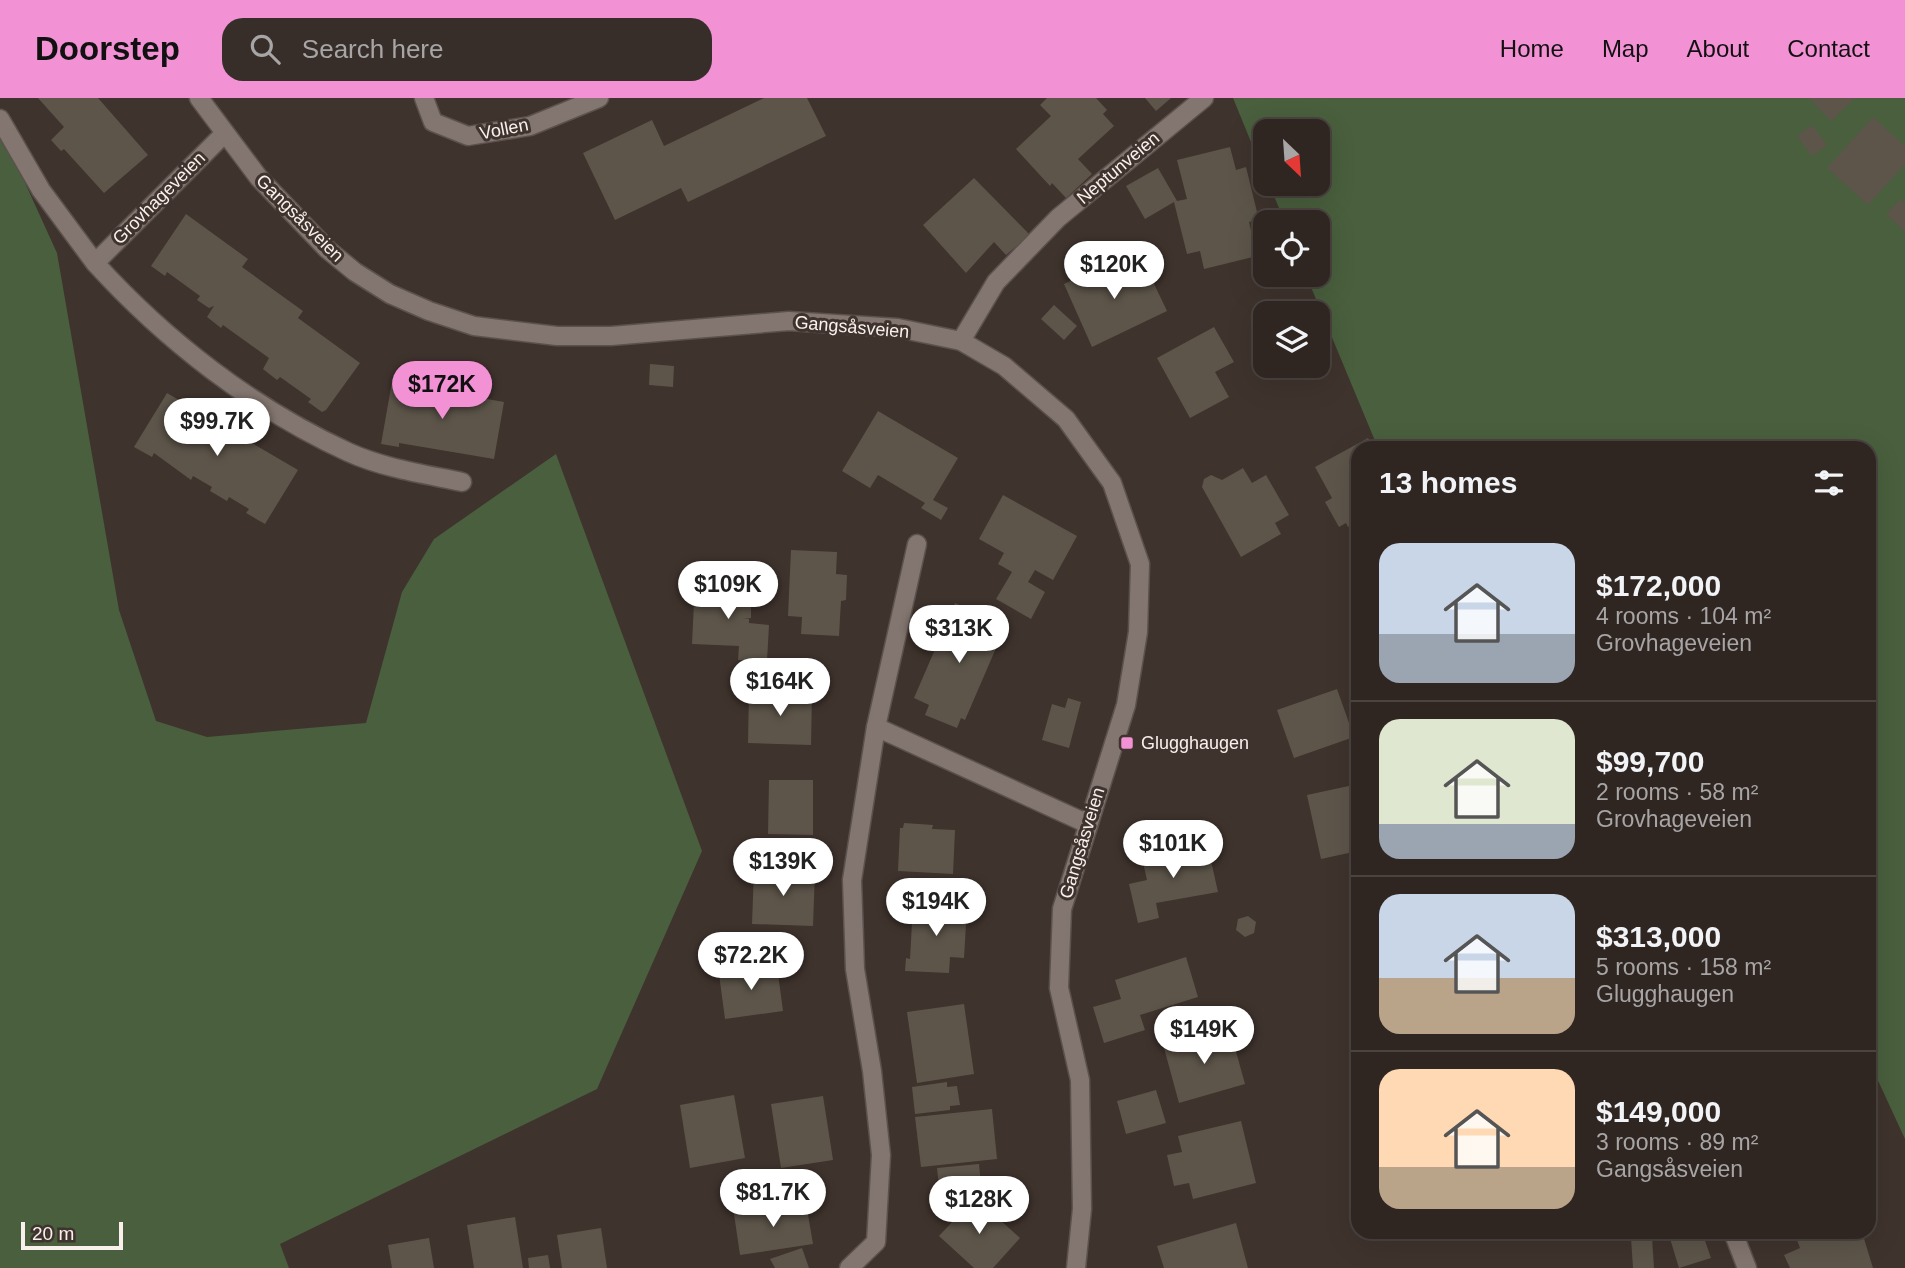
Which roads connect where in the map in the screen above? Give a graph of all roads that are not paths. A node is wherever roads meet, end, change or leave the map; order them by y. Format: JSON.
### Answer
{"nodes":[{"id":1,"x":199,"y":98,"type":"edge"},
{"id":2,"x":424,"y":98,"type":"edge"},
{"id":3,"x":599,"y":98,"type":"edge"},
{"id":4,"x":1204,"y":98,"type":"edge"},
{"id":5,"x":0,"y":119,"type":"edge"},
{"id":6,"x":224,"y":134,"type":"junction"},
{"id":7,"x":95,"y":263,"type":"junction"},
{"id":8,"x":961,"y":341,"type":"junction"},
{"id":9,"x":461,"y":482,"type":"dead end"},
{"id":10,"x":917,"y":544,"type":"dead end"},
{"id":11,"x":876,"y":727,"type":"junction"},
{"id":12,"x":1088,"y":824,"type":"junction"},
{"id":13,"x":1736,"y":1239,"type":"edge"},
{"id":14,"x":849,"y":1268,"type":"edge"},
{"id":15,"x":1076,"y":1268,"type":"edge"},
{"id":16,"x":1747,"y":1268,"type":"edge"}],
"edges":[{"from":1,"to":6,"type":"street","name":"Gangsåsveien"},
{"from":2,"to":3,"type":"street","name":"Vollen"},
{"from":4,"to":8,"type":"street","name":"Neptunveien"},
{"from":5,"to":7,"type":"street"},
{"from":6,"to":7,"type":"street","name":"Grovhageveien"},
{"from":6,"to":8,"type":"street","name":"Gangsåsveien"},
{"from":7,"to":9,"type":"street"},
{"from":8,"to":12,"type":"street","name":"Gangsåsveien"},
{"from":10,"to":11,"type":"street"},
{"from":11,"to":12,"type":"street"},
{"from":11,"to":14,"type":"street"},
{"from":12,"to":15,"type":"street","name":"Gangsåsveien"},
{"from":13,"to":16,"type":"street"}]}
